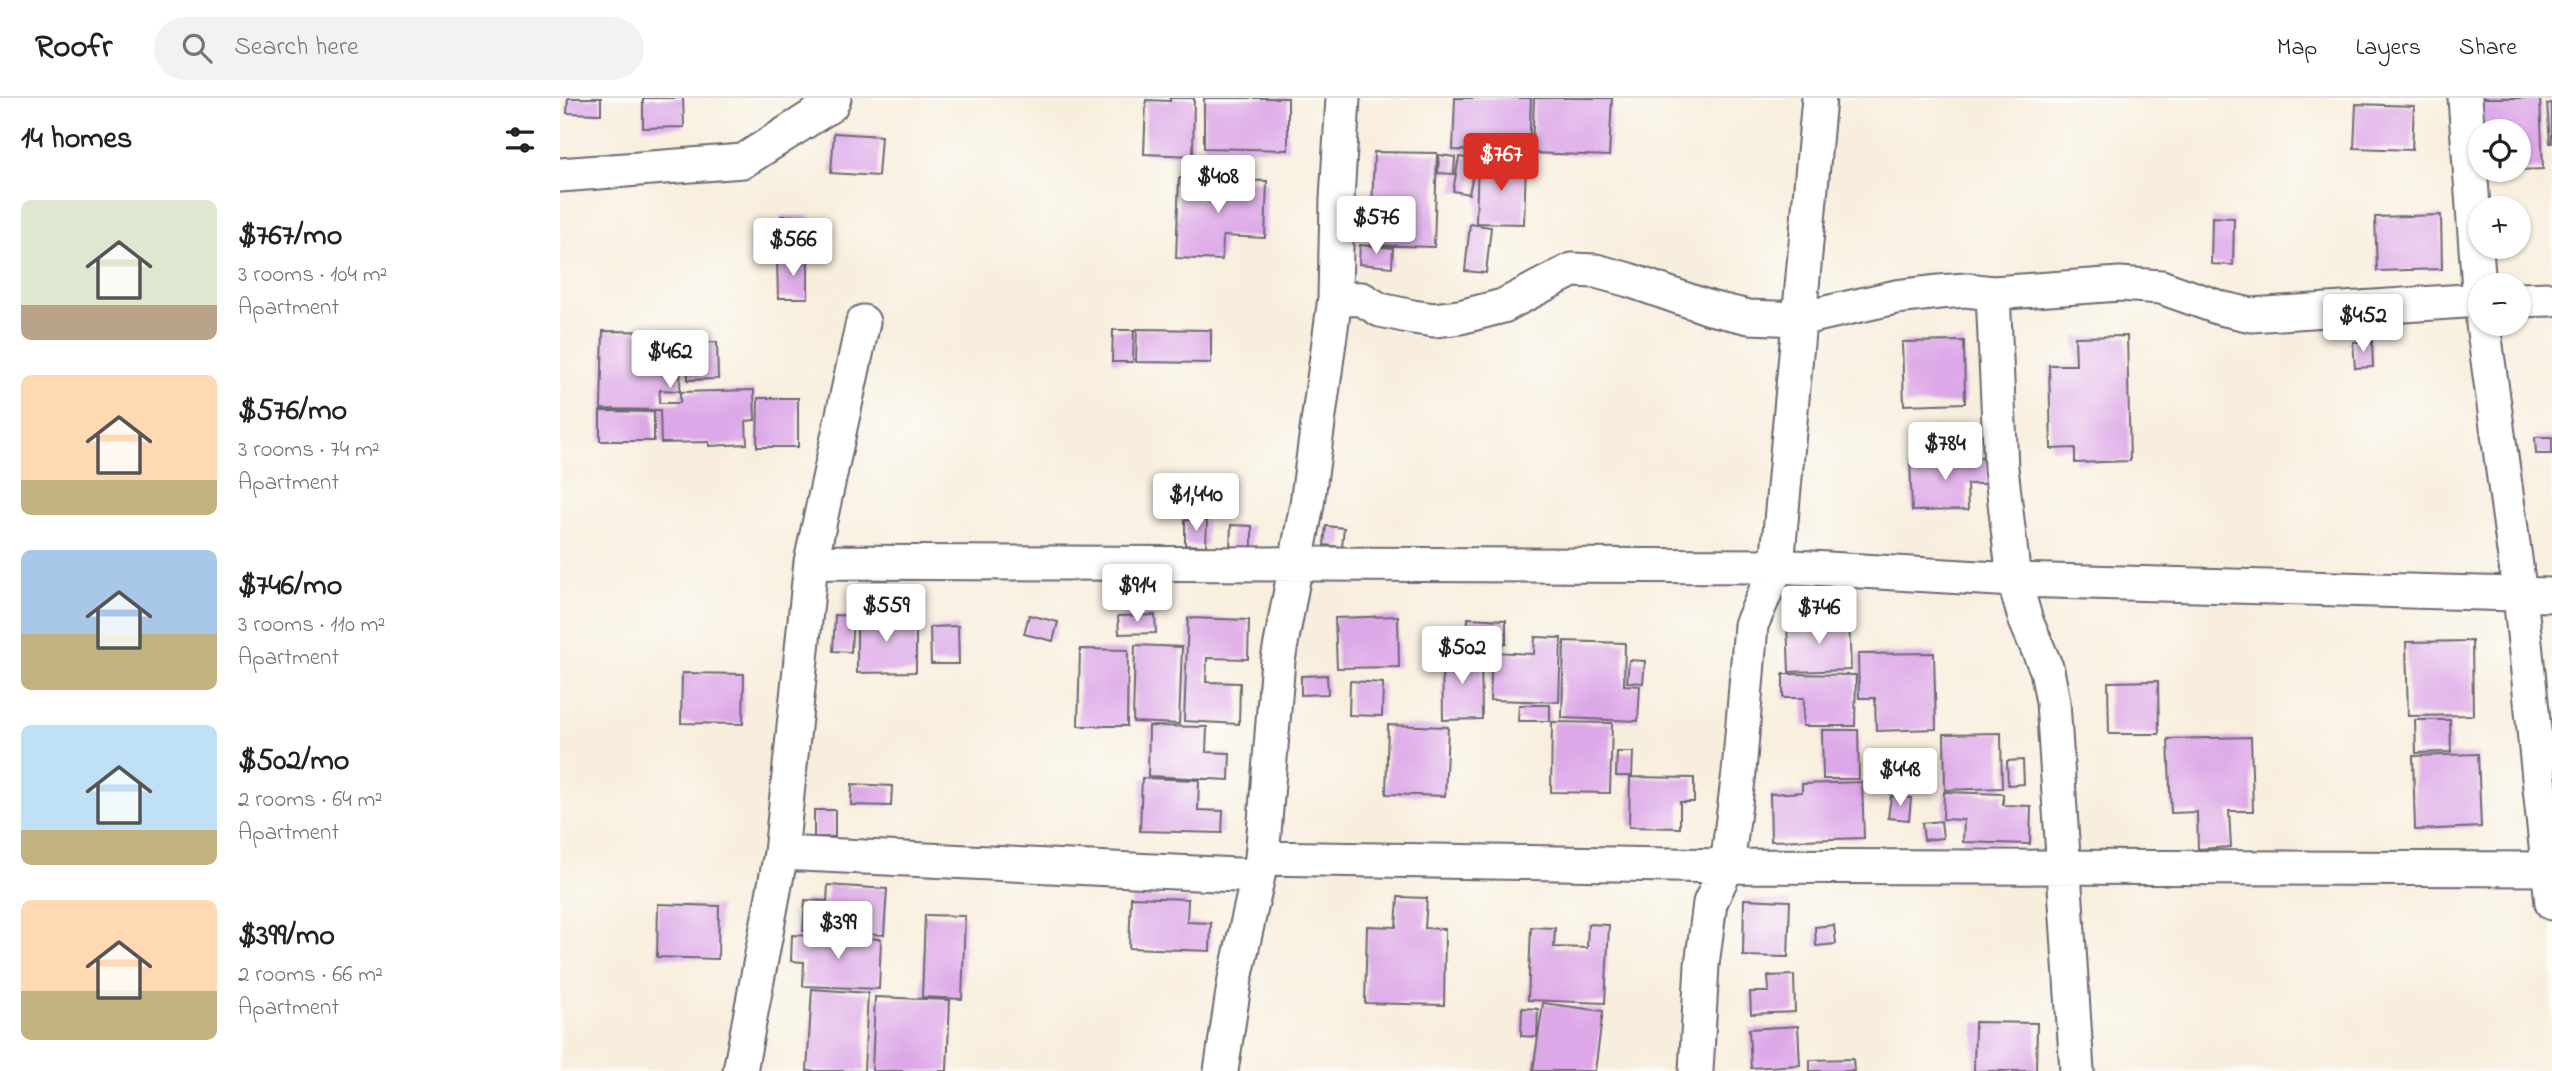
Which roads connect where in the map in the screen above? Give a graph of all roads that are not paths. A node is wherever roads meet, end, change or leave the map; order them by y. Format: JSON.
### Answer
{"nodes":[{"id":1,"x":834,"y":98,"type":"edge"},
{"id":2,"x":1343,"y":98,"type":"edge"},
{"id":3,"x":1819,"y":98,"type":"edge"},
{"id":4,"x":2465,"y":98,"type":"edge"},
{"id":5,"x":560,"y":175,"type":"edge"},
{"id":6,"x":2478,"y":273,"type":"edge"},
{"id":7,"x":1993,"y":293,"type":"junction"},
{"id":8,"x":1335,"y":298,"type":"junction"},
{"id":9,"x":2552,"y":299,"type":"edge"},
{"id":10,"x":2531,"y":300,"type":"edge"},
{"id":11,"x":2468,"y":302,"type":"edge"},
{"id":12,"x":1799,"y":319,"type":"junction"},
{"id":13,"x":863,"y":322,"type":"dead end"},
{"id":14,"x":2485,"y":336,"type":"edge"},
{"id":15,"x":811,"y":562,"type":"junction"},
{"id":16,"x":1296,"y":566,"type":"junction"},
{"id":17,"x":1777,"y":566,"type":"junction"},
{"id":18,"x":2014,"y":579,"type":"junction"},
{"id":19,"x":2536,"y":595,"type":"edge"},
{"id":20,"x":781,"y":853,"type":"junction"},
{"id":21,"x":1727,"y":866,"type":"junction"},
{"id":22,"x":2065,"y":866,"type":"junction"},
{"id":23,"x":1260,"y":867,"type":"junction"},
{"id":24,"x":2550,"y":869,"type":"edge"},
{"id":25,"x":2552,"y":903,"type":"edge"},
{"id":26,"x":740,"y":1071,"type":"edge"},
{"id":27,"x":1221,"y":1071,"type":"edge"},
{"id":28,"x":1696,"y":1071,"type":"edge"},
{"id":29,"x":2077,"y":1071,"type":"edge"}],
"edges":[{"from":1,"to":5,"type":"street"},
{"from":2,"to":8,"type":"street"},
{"from":3,"to":12,"type":"street"},
{"from":4,"to":6,"type":"street"},
{"from":7,"to":11,"type":"street"},
{"from":7,"to":12,"type":"street"},
{"from":7,"to":18,"type":"street"},
{"from":8,"to":12,"type":"street"},
{"from":8,"to":16,"type":"street"},
{"from":9,"to":10,"type":"street"},
{"from":12,"to":17,"type":"street"},
{"from":13,"to":15,"type":"street"},
{"from":14,"to":19,"type":"street"},
{"from":15,"to":16,"type":"street"},
{"from":15,"to":20,"type":"street"},
{"from":16,"to":17,"type":"street"},
{"from":16,"to":23,"type":"street"},
{"from":17,"to":18,"type":"street"},
{"from":17,"to":21,"type":"street"},
{"from":18,"to":19,"type":"street"},
{"from":18,"to":22,"type":"street"},
{"from":19,"to":24,"type":"street"},
{"from":20,"to":23,"type":"street"},
{"from":20,"to":26,"type":"street"},
{"from":21,"to":22,"type":"street"},
{"from":21,"to":23,"type":"street"},
{"from":21,"to":28,"type":"street"},
{"from":22,"to":24,"type":"street"},
{"from":22,"to":29,"type":"street"},
{"from":23,"to":27,"type":"street"},
{"from":24,"to":25,"type":"street"}]}
